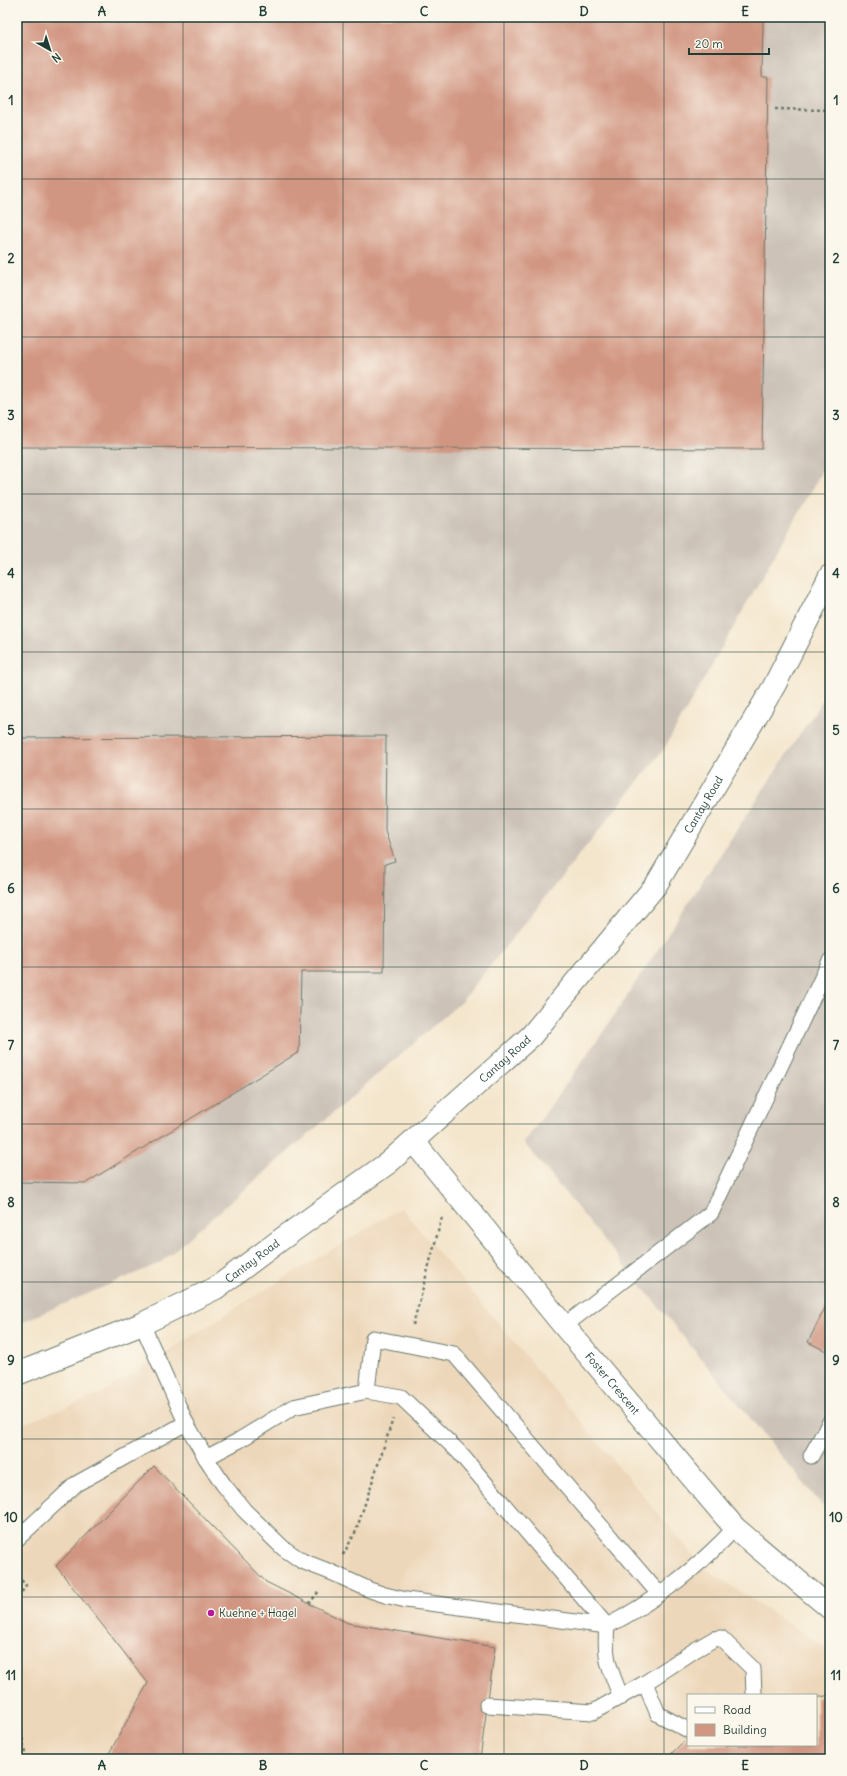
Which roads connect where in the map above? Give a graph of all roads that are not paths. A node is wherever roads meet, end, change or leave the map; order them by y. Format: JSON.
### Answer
{"nodes":[{"id":1,"x":830,"y":576,"type":"edge"},
{"id":2,"x":830,"y":961,"type":"edge"},
{"id":3,"x":413,"y":1141,"type":"junction"},
{"id":4,"x":142,"y":1324,"type":"junction"},
{"id":5,"x":564,"y":1326,"type":"junction"},
{"id":6,"x":17,"y":1374,"type":"edge"},
{"id":7,"x":367,"y":1391,"type":"junction"},
{"id":8,"x":830,"y":1422,"type":"edge"},
{"id":9,"x":186,"y":1423,"type":"junction"},
{"id":10,"x":811,"y":1456,"type":"dead end"},
{"id":11,"x":206,"y":1458,"type":"junction"},
{"id":12,"x":735,"y":1528,"type":"junction"},
{"id":13,"x":17,"y":1539,"type":"edge"},
{"id":14,"x":659,"y":1594,"type":"junction"},
{"id":15,"x":830,"y":1608,"type":"edge"},
{"id":16,"x":608,"y":1626,"type":"junction"},
{"id":17,"x":645,"y":1683,"type":"junction"},
{"id":18,"x":754,"y":1694,"type":"edge"},
{"id":19,"x":621,"y":1696,"type":"junction"},
{"id":20,"x":487,"y":1705,"type":"dead end"},
{"id":21,"x":687,"y":1729,"type":"edge"}],
"edges":[{"from":1,"to":3,"type":"street","name":"Cantay Road"},
{"from":2,"to":5,"type":"lane"},
{"from":3,"to":4,"type":"street","name":"Cantay Road"},
{"from":3,"to":5,"type":"street","name":"Foster Crescent"},
{"from":4,"to":6,"type":"street","name":"Cantay Road"},
{"from":4,"to":9,"type":"lane"},
{"from":5,"to":12,"type":"street","name":"Foster Crescent"},
{"from":7,"to":11,"type":"lane"},
{"from":7,"to":14,"type":"lane"},
{"from":7,"to":16,"type":"lane"},
{"from":8,"to":10,"type":"lane"},
{"from":9,"to":11,"type":"lane"},
{"from":9,"to":13,"type":"lane"},
{"from":11,"to":16,"type":"lane"},
{"from":12,"to":14,"type":"lane"},
{"from":12,"to":15,"type":"street","name":"Foster Crescent"},
{"from":14,"to":16,"type":"lane"},
{"from":16,"to":19,"type":"lane"},
{"from":17,"to":18,"type":"lane"},
{"from":17,"to":19,"type":"lane"},
{"from":17,"to":21,"type":"lane"},
{"from":19,"to":20,"type":"lane"}]}
